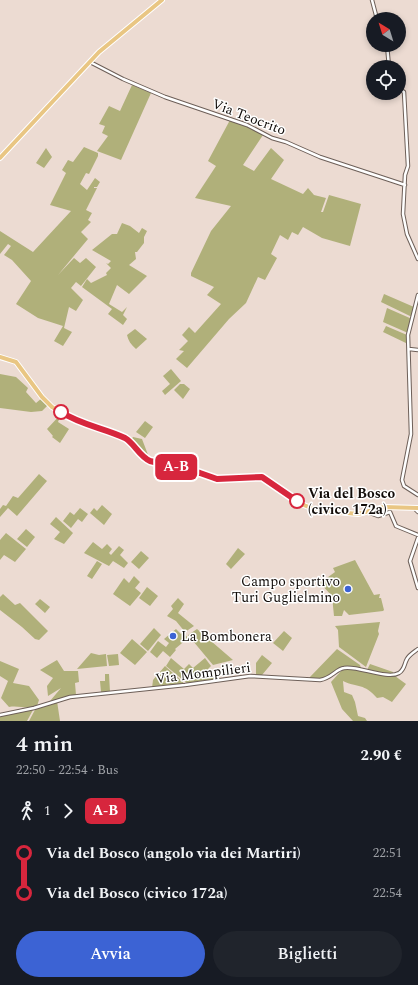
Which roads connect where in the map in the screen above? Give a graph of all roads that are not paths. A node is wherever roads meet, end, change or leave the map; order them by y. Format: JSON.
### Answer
{"nodes":[{"id":1,"x":162,"y":0,"type":"edge"},
{"id":2,"x":372,"y":0,"type":"edge"},
{"id":3,"x":376,"y":12,"type":"edge"},
{"id":4,"x":89,"y":62,"type":"junction"},
{"id":5,"x":406,"y":100,"type":"edge"},
{"id":6,"x":0,"y":158,"type":"edge"},
{"id":7,"x":405,"y":185,"type":"junction"},
{"id":8,"x":418,"y":259,"type":"edge"},
{"id":9,"x":418,"y":295,"type":"edge"},
{"id":10,"x":409,"y":349,"type":"junction"},
{"id":11,"x":418,"y":350,"type":"edge"},
{"id":12,"x":0,"y":357,"type":"edge"},
{"id":13,"x":418,"y":496,"type":"edge"},
{"id":14,"x":418,"y":510,"type":"edge"},
{"id":15,"x":367,"y":512,"type":"junction"},
{"id":16,"x":418,"y":537,"type":"edge"},
{"id":17,"x":418,"y":588,"type":"edge"},
{"id":18,"x":418,"y":649,"type":"edge"},
{"id":19,"x":0,"y":715,"type":"edge"}],
"edges":[{"from":1,"to":4,"type":"main road"},
{"from":2,"to":3,"type":"street"},
{"from":4,"to":6,"type":"main road"},
{"from":4,"to":7,"type":"street","name":"Via Teocrito"},
{"from":5,"to":7,"type":"street"},
{"from":7,"to":8,"type":"street"},
{"from":9,"to":10,"type":"street"},
{"from":10,"to":11,"type":"street"},
{"from":10,"to":13,"type":"street"},
{"from":12,"to":15,"type":"main road"},
{"from":14,"to":15,"type":"main road"},
{"from":15,"to":16,"type":"street"},
{"from":16,"to":17,"type":"street"},
{"from":18,"to":19,"type":"street","name":"Via Mompilieri"}]}
